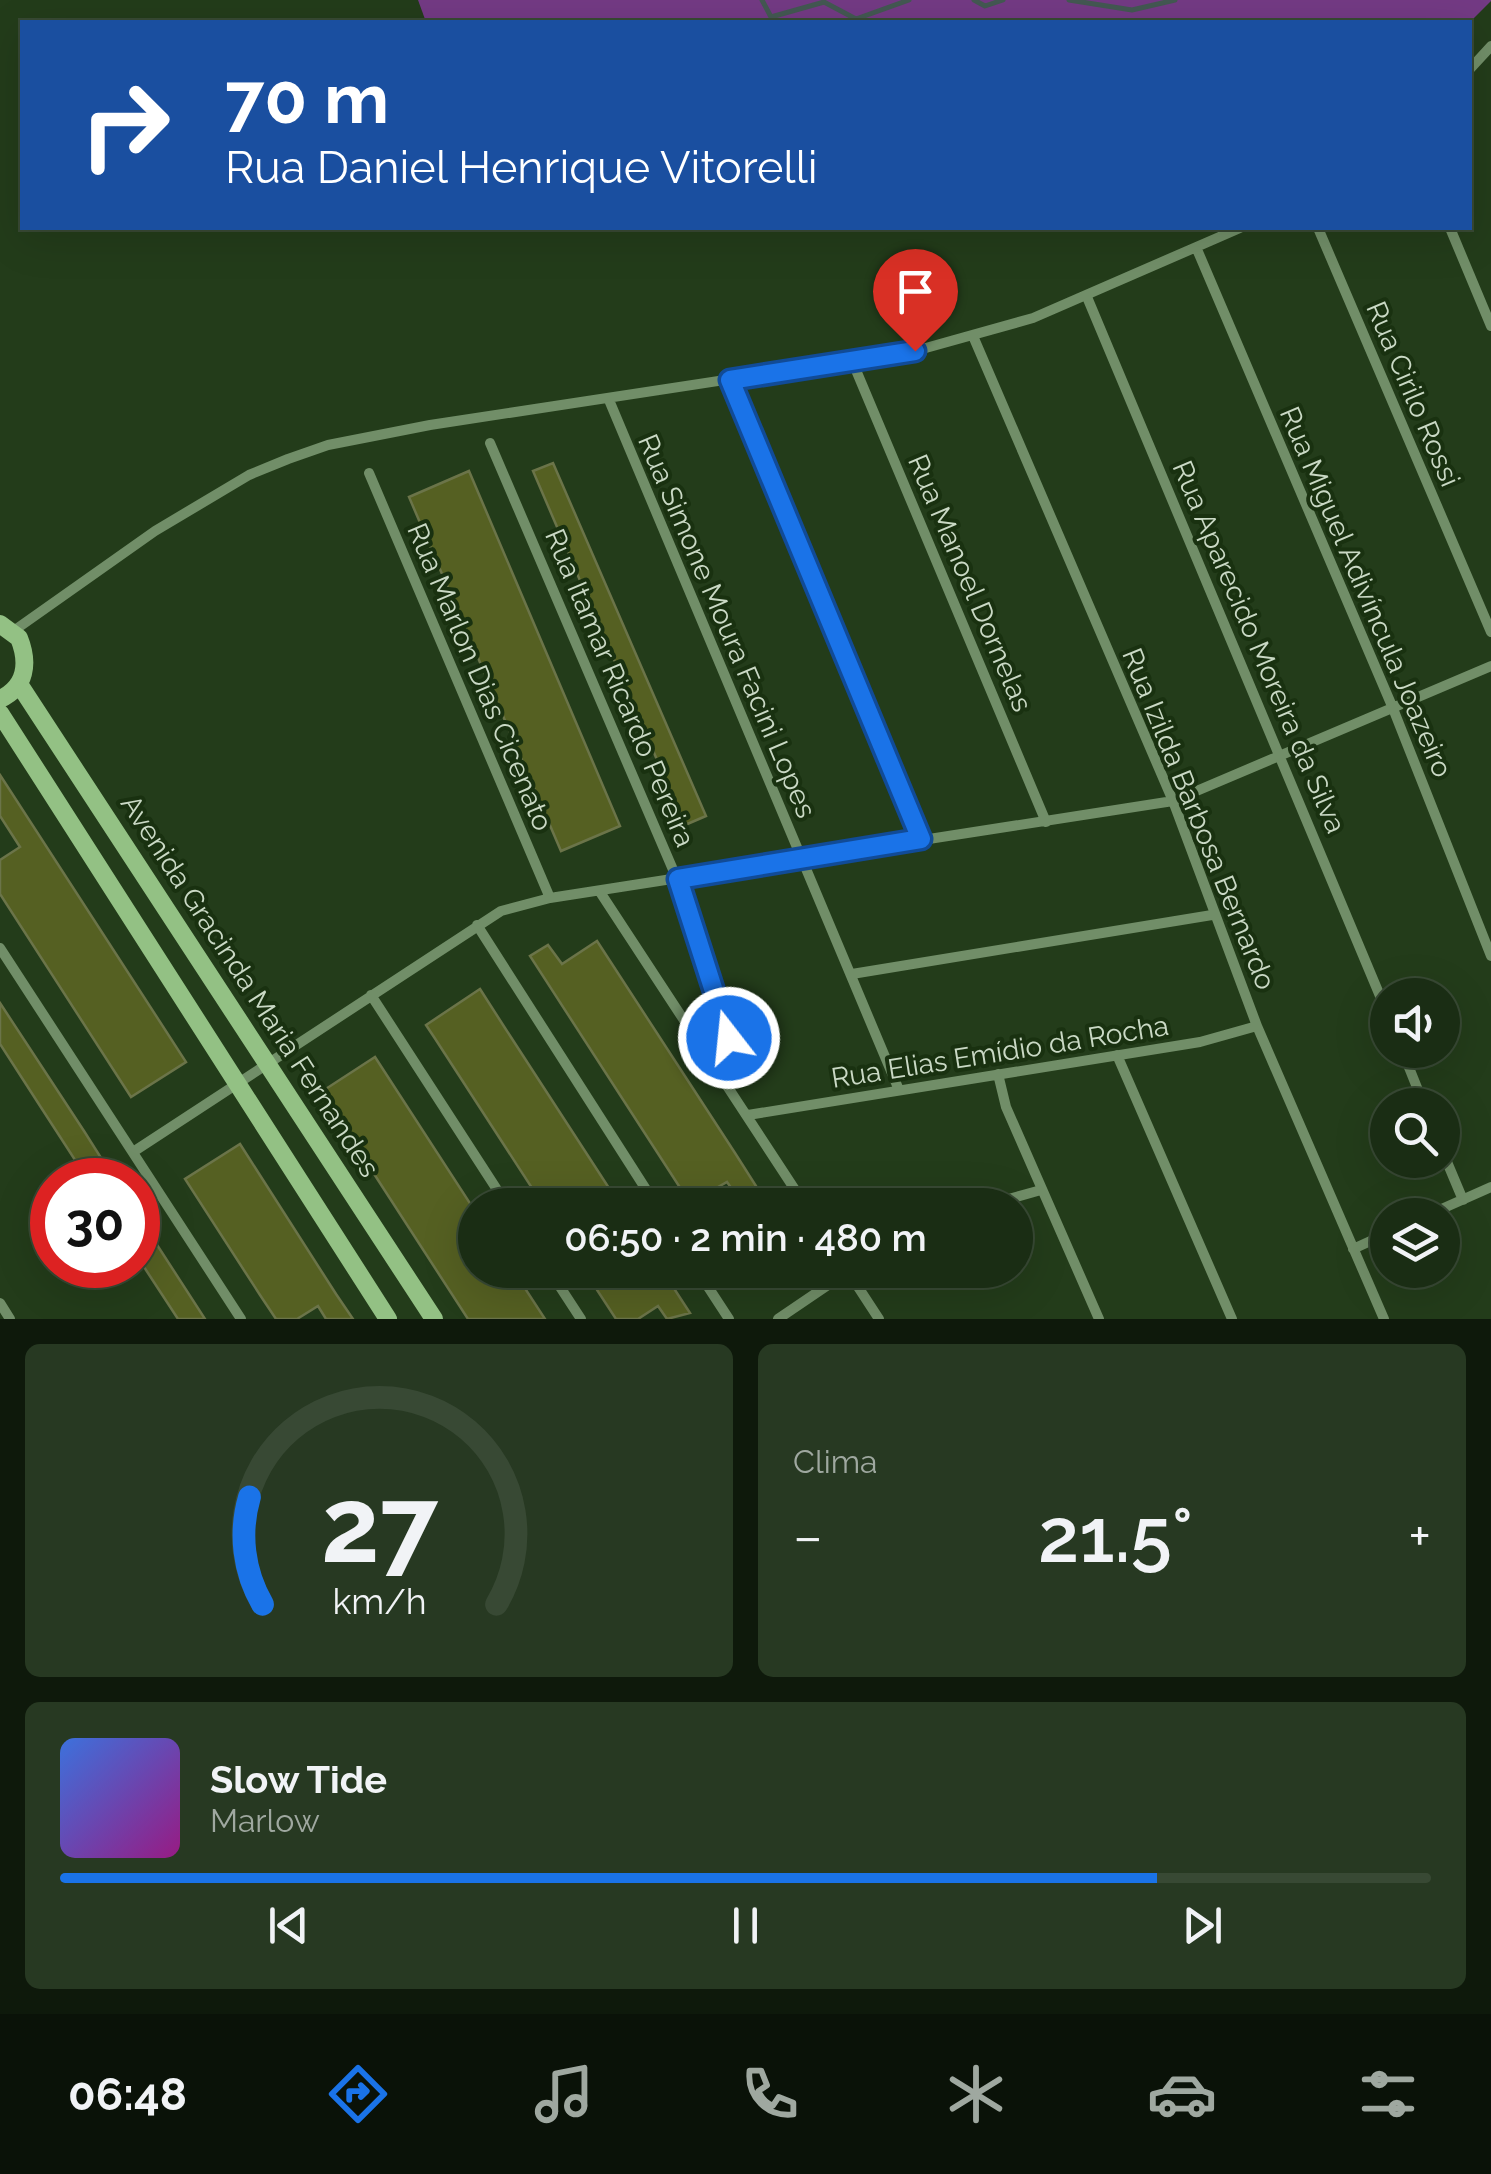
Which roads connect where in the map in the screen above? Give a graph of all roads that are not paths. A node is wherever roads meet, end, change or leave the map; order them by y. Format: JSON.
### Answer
{"nodes":[{"id":1,"x":1491,"y":46,"type":"edge"},
{"id":2,"x":1472,"y":67,"type":"edge"},
{"id":3,"x":1235,"y":230,"type":"edge"},
{"id":4,"x":1319,"y":230,"type":"edge"},
{"id":5,"x":1451,"y":230,"type":"edge"},
{"id":6,"x":1196,"y":247,"type":"junction"},
{"id":7,"x":1087,"y":297,"type":"junction"},
{"id":8,"x":1491,"y":326,"type":"edge"},
{"id":9,"x":973,"y":336,"type":"junction"},
{"id":10,"x":853,"y":362,"type":"junction"},
{"id":11,"x":730,"y":380,"type":"junction"},
{"id":12,"x":609,"y":400,"type":"junction"},
{"id":13,"x":490,"y":443,"type":"dead end"},
{"id":14,"x":369,"y":473,"type":"dead end"},
{"id":15,"x":6,"y":628,"type":"edge"},
{"id":16,"x":1491,"y":632,"type":"edge"},
{"id":17,"x":1491,"y":666,"type":"edge"},
{"id":18,"x":19,"y":684,"type":"junction"},
{"id":19,"x":0,"y":699,"type":"edge"},
{"id":20,"x":1392,"y":706,"type":"junction"},
{"id":21,"x":0,"y":713,"type":"edge"},
{"id":22,"x":1281,"y":754,"type":"junction"},
{"id":23,"x":1173,"y":801,"type":"junction"},
{"id":24,"x":1046,"y":822,"type":"junction"},
{"id":25,"x":921,"y":839,"type":"junction"},
{"id":26,"x":800,"y":860,"type":"junction"},
{"id":27,"x":678,"y":879,"type":"junction"},
{"id":28,"x":600,"y":892,"type":"junction"},
{"id":29,"x":550,"y":898,"type":"junction"},
{"id":30,"x":1212,"y":915,"type":"junction"},
{"id":31,"x":477,"y":926,"type":"junction"},
{"id":32,"x":0,"y":948,"type":"edge"},
{"id":33,"x":1491,"y":956,"type":"edge"},
{"id":34,"x":852,"y":974,"type":"junction"},
{"id":35,"x":1373,"y":978,"type":"edge"},
{"id":36,"x":371,"y":995,"type":"junction"},
{"id":37,"x":1257,"y":1026,"type":"junction"},
{"id":38,"x":1117,"y":1055,"type":"junction"},
{"id":39,"x":709,"y":1058,"type":"junction"},
{"id":40,"x":267,"y":1061,"type":"junction"},
{"id":41,"x":998,"y":1074,"type":"junction"},
{"id":42,"x":236,"y":1082,"type":"junction"},
{"id":43,"x":899,"y":1090,"type":"junction"},
{"id":44,"x":748,"y":1115,"type":"junction"},
{"id":45,"x":133,"y":1152,"type":"junction"},
{"id":46,"x":1454,"y":1178,"type":"edge"},
{"id":47,"x":496,"y":1188,"type":"edge"},
{"id":48,"x":645,"y":1188,"type":"edge"},
{"id":49,"x":794,"y":1188,"type":"edge"},
{"id":50,"x":1491,"y":1188,"type":"edge"},
{"id":51,"x":1041,"y":1190,"type":"junction"},
{"id":52,"x":1033,"y":1192,"type":"edge"},
{"id":53,"x":1463,"y":1200,"type":"junction"},
{"id":54,"x":1460,"y":1201,"type":"edge"},
{"id":55,"x":1370,"y":1241,"type":"edge"},
{"id":56,"x":1353,"y":1248,"type":"junction"},
{"id":57,"x":561,"y":1288,"type":"edge"},
{"id":58,"x":708,"y":1288,"type":"edge"},
{"id":59,"x":823,"y":1288,"type":"edge"},
{"id":60,"x":860,"y":1288,"type":"edge"},
{"id":61,"x":0,"y":1304,"type":"edge"},
{"id":62,"x":10,"y":1319,"type":"edge"},
{"id":63,"x":241,"y":1319,"type":"edge"},
{"id":64,"x":388,"y":1319,"type":"edge"},
{"id":65,"x":434,"y":1319,"type":"edge"},
{"id":66,"x":581,"y":1319,"type":"edge"},
{"id":67,"x":728,"y":1319,"type":"edge"},
{"id":68,"x":778,"y":1319,"type":"edge"},
{"id":69,"x":879,"y":1319,"type":"edge"},
{"id":70,"x":1098,"y":1319,"type":"edge"},
{"id":71,"x":1232,"y":1319,"type":"edge"},
{"id":72,"x":1384,"y":1319,"type":"edge"}],
"edges":[{"from":1,"to":2,"type":"street"},
{"from":3,"to":6,"type":"street"},
{"from":4,"to":16,"type":"street","name":"Rua Cirilo Rossi"},
{"from":5,"to":8,"type":"street"},
{"from":6,"to":7,"type":"street"},
{"from":6,"to":20,"type":"street","name":"Rua Miguel Adivíncula Joazeiro"},
{"from":7,"to":9,"type":"street"},
{"from":7,"to":22,"type":"street","name":"Rua Aparecido Moreira da Silva"},
{"from":9,"to":10,"type":"street"},
{"from":9,"to":23,"type":"street","name":"Rua Izilda Barbosa Bernardo"},
{"from":10,"to":11,"type":"street"},
{"from":10,"to":24,"type":"street","name":"Rua Manoel Dornelas"},
{"from":11,"to":12,"type":"street"},
{"from":11,"to":25,"type":"street"},
{"from":12,"to":15,"type":"street"},
{"from":12,"to":26,"type":"street","name":"Rua Simone Moura Facini Lopes"},
{"from":13,"to":27,"type":"street","name":"Rua Itamar Ricardo Pereira"},
{"from":14,"to":29,"type":"street","name":"Rua Marlon Dias Cicenato"},
{"from":15,"to":18,"type":"street"},
{"from":17,"to":20,"type":"street"},
{"from":18,"to":19,"type":"street"},
{"from":18,"to":40,"type":"street","name":"Avenida Gracinda Maria Fernandes"},
{"from":20,"to":22,"type":"street"},
{"from":20,"to":33,"type":"street","name":"Rua Miguel Adivíncula Joazeiro"},
{"from":21,"to":42,"type":"street"},
{"from":22,"to":23,"type":"street"},
{"from":22,"to":35,"type":"street","name":"Rua Aparecido Moreira da Silva"},
{"from":23,"to":24,"type":"street"},
{"from":23,"to":30,"type":"street","name":"Rua Izilda Barbosa Bernardo"},
{"from":24,"to":25,"type":"street"},
{"from":25,"to":26,"type":"street"},
{"from":26,"to":27,"type":"street"},
{"from":26,"to":34,"type":"street","name":"Rua Simone Moura Facini Lopes"},
{"from":27,"to":28,"type":"street"},
{"from":27,"to":39,"type":"street","name":"Rua Itamar Ricardo Pereira"},
{"from":28,"to":29,"type":"street"},
{"from":28,"to":39,"type":"street"},
{"from":29,"to":31,"type":"street"},
{"from":30,"to":34,"type":"street"},
{"from":30,"to":37,"type":"street","name":"Rua Izilda Barbosa Bernardo"},
{"from":31,"to":36,"type":"street"},
{"from":31,"to":48,"type":"street"},
{"from":32,"to":45,"type":"street"},
{"from":34,"to":43,"type":"street","name":"Rua Simone Moura Facini Lopes"},
{"from":36,"to":40,"type":"street"},
{"from":36,"to":47,"type":"street"},
{"from":37,"to":38,"type":"street","name":"Rua Elias Emídio da Rocha"},
{"from":37,"to":56,"type":"street","name":"Rua Izilda Barbosa Bernardo"},
{"from":38,"to":41,"type":"street","name":"Rua Elias Emídio da Rocha"},
{"from":38,"to":71,"type":"street"},
{"from":39,"to":44,"type":"street"},
{"from":40,"to":42,"type":"street"},
{"from":40,"to":65,"type":"street","name":"Avenida Gracinda Maria Fernandes"},
{"from":41,"to":43,"type":"street","name":"Rua Elias Emídio da Rocha"},
{"from":41,"to":51,"type":"street"},
{"from":42,"to":45,"type":"street"},
{"from":42,"to":64,"type":"street"},
{"from":43,"to":44,"type":"street","name":"Rua Elias Emídio da Rocha"},
{"from":44,"to":49,"type":"street"},
{"from":45,"to":63,"type":"street"},
{"from":46,"to":53,"type":"street"},
{"from":50,"to":53,"type":"street"},
{"from":51,"to":52,"type":"street"},
{"from":51,"to":70,"type":"street"},
{"from":53,"to":54,"type":"street"},
{"from":55,"to":56,"type":"street"},
{"from":56,"to":72,"type":"street","name":"Rua Izilda Barbosa Bernardo"},
{"from":57,"to":66,"type":"street"},
{"from":58,"to":67,"type":"street"},
{"from":59,"to":68,"type":"street"},
{"from":60,"to":69,"type":"street"},
{"from":61,"to":62,"type":"street"}]}
